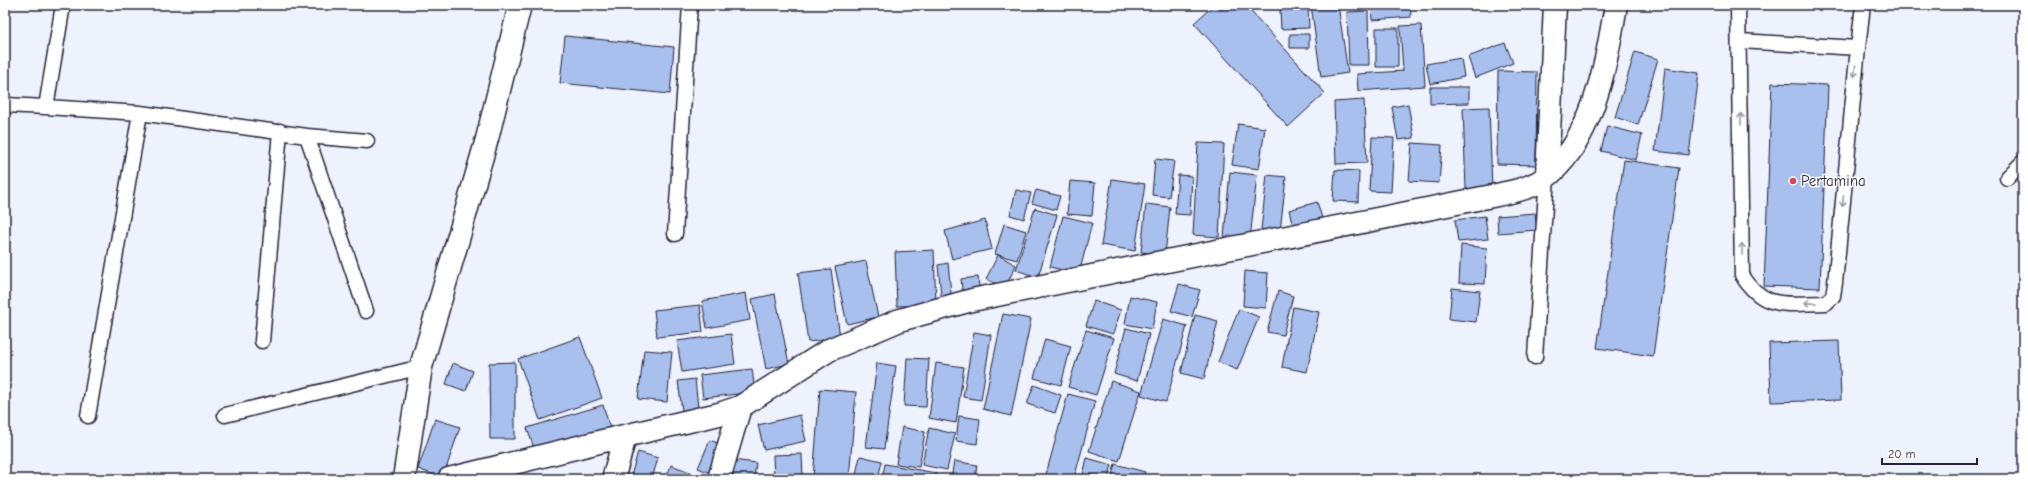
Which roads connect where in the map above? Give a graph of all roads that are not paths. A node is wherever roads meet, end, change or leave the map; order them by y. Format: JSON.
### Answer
{"nodes":[{"id":1,"x":63,"y":5,"type":"edge"},
{"id":2,"x":520,"y":5,"type":"edge"},
{"id":3,"x":690,"y":5,"type":"edge"},
{"id":4,"x":1555,"y":5,"type":"edge"},
{"id":5,"x":1616,"y":5,"type":"edge"},
{"id":6,"x":1738,"y":5,"type":"edge"},
{"id":7,"x":1863,"y":5,"type":"edge"},
{"id":8,"x":1740,"y":41,"type":"junction"},
{"id":9,"x":1858,"y":48,"type":"junction"},
{"id":10,"x":5,"y":105,"type":"edge"},
{"id":11,"x":46,"y":106,"type":"junction"},
{"id":12,"x":140,"y":113,"type":"junction"},
{"id":13,"x":280,"y":131,"type":"junction"},
{"id":14,"x":307,"y":136,"type":"junction"},
{"id":15,"x":367,"y":141,"type":"dead end"},
{"id":16,"x":2023,"y":162,"type":"edge"},
{"id":17,"x":1547,"y":176,"type":"junction"},
{"id":18,"x":2007,"y":178,"type":"dead end"},
{"id":19,"x":676,"y":234,"type":"dead end"},
{"id":20,"x":366,"y":311,"type":"dead end"},
{"id":21,"x":262,"y":341,"type":"dead end"},
{"id":22,"x":1535,"y":357,"type":"dead end"},
{"id":23,"x":421,"y":367,"type":"junction"},
{"id":24,"x":740,"y":407,"type":"junction"},
{"id":25,"x":225,"y":415,"type":"dead end"},
{"id":26,"x":88,"y":416,"type":"dead end"},
{"id":27,"x":625,"y":437,"type":"junction"},
{"id":28,"x":404,"y":479,"type":"edge"},
{"id":29,"x":450,"y":479,"type":"edge"},
{"id":30,"x":613,"y":479,"type":"edge"},
{"id":31,"x":719,"y":479,"type":"edge"}],
"edges":[{"from":1,"to":11,"type":"lane"},
{"from":2,"to":23,"type":"street"},
{"from":3,"to":19,"type":"lane"},
{"from":4,"to":17,"type":"street"},
{"from":5,"to":17,"type":"street"},
{"from":6,"to":8,"type":"lane"},
{"from":7,"to":9,"type":"lane"},
{"from":8,"to":9,"type":"lane"},
{"from":9,"to":8,"type":"lane","one_way":true},
{"from":10,"to":11,"type":"lane"},
{"from":11,"to":12,"type":"lane"},
{"from":12,"to":13,"type":"lane"},
{"from":12,"to":26,"type":"lane"},
{"from":13,"to":14,"type":"lane"},
{"from":13,"to":21,"type":"lane"},
{"from":14,"to":15,"type":"lane"},
{"from":14,"to":20,"type":"lane"},
{"from":16,"to":18,"type":"lane"},
{"from":17,"to":22,"type":"lane"},
{"from":17,"to":24,"type":"street"},
{"from":23,"to":25,"type":"lane"},
{"from":23,"to":28,"type":"street"},
{"from":24,"to":27,"type":"street"},
{"from":24,"to":31,"type":"street"},
{"from":27,"to":29,"type":"street"},
{"from":27,"to":30,"type":"street"}]}
